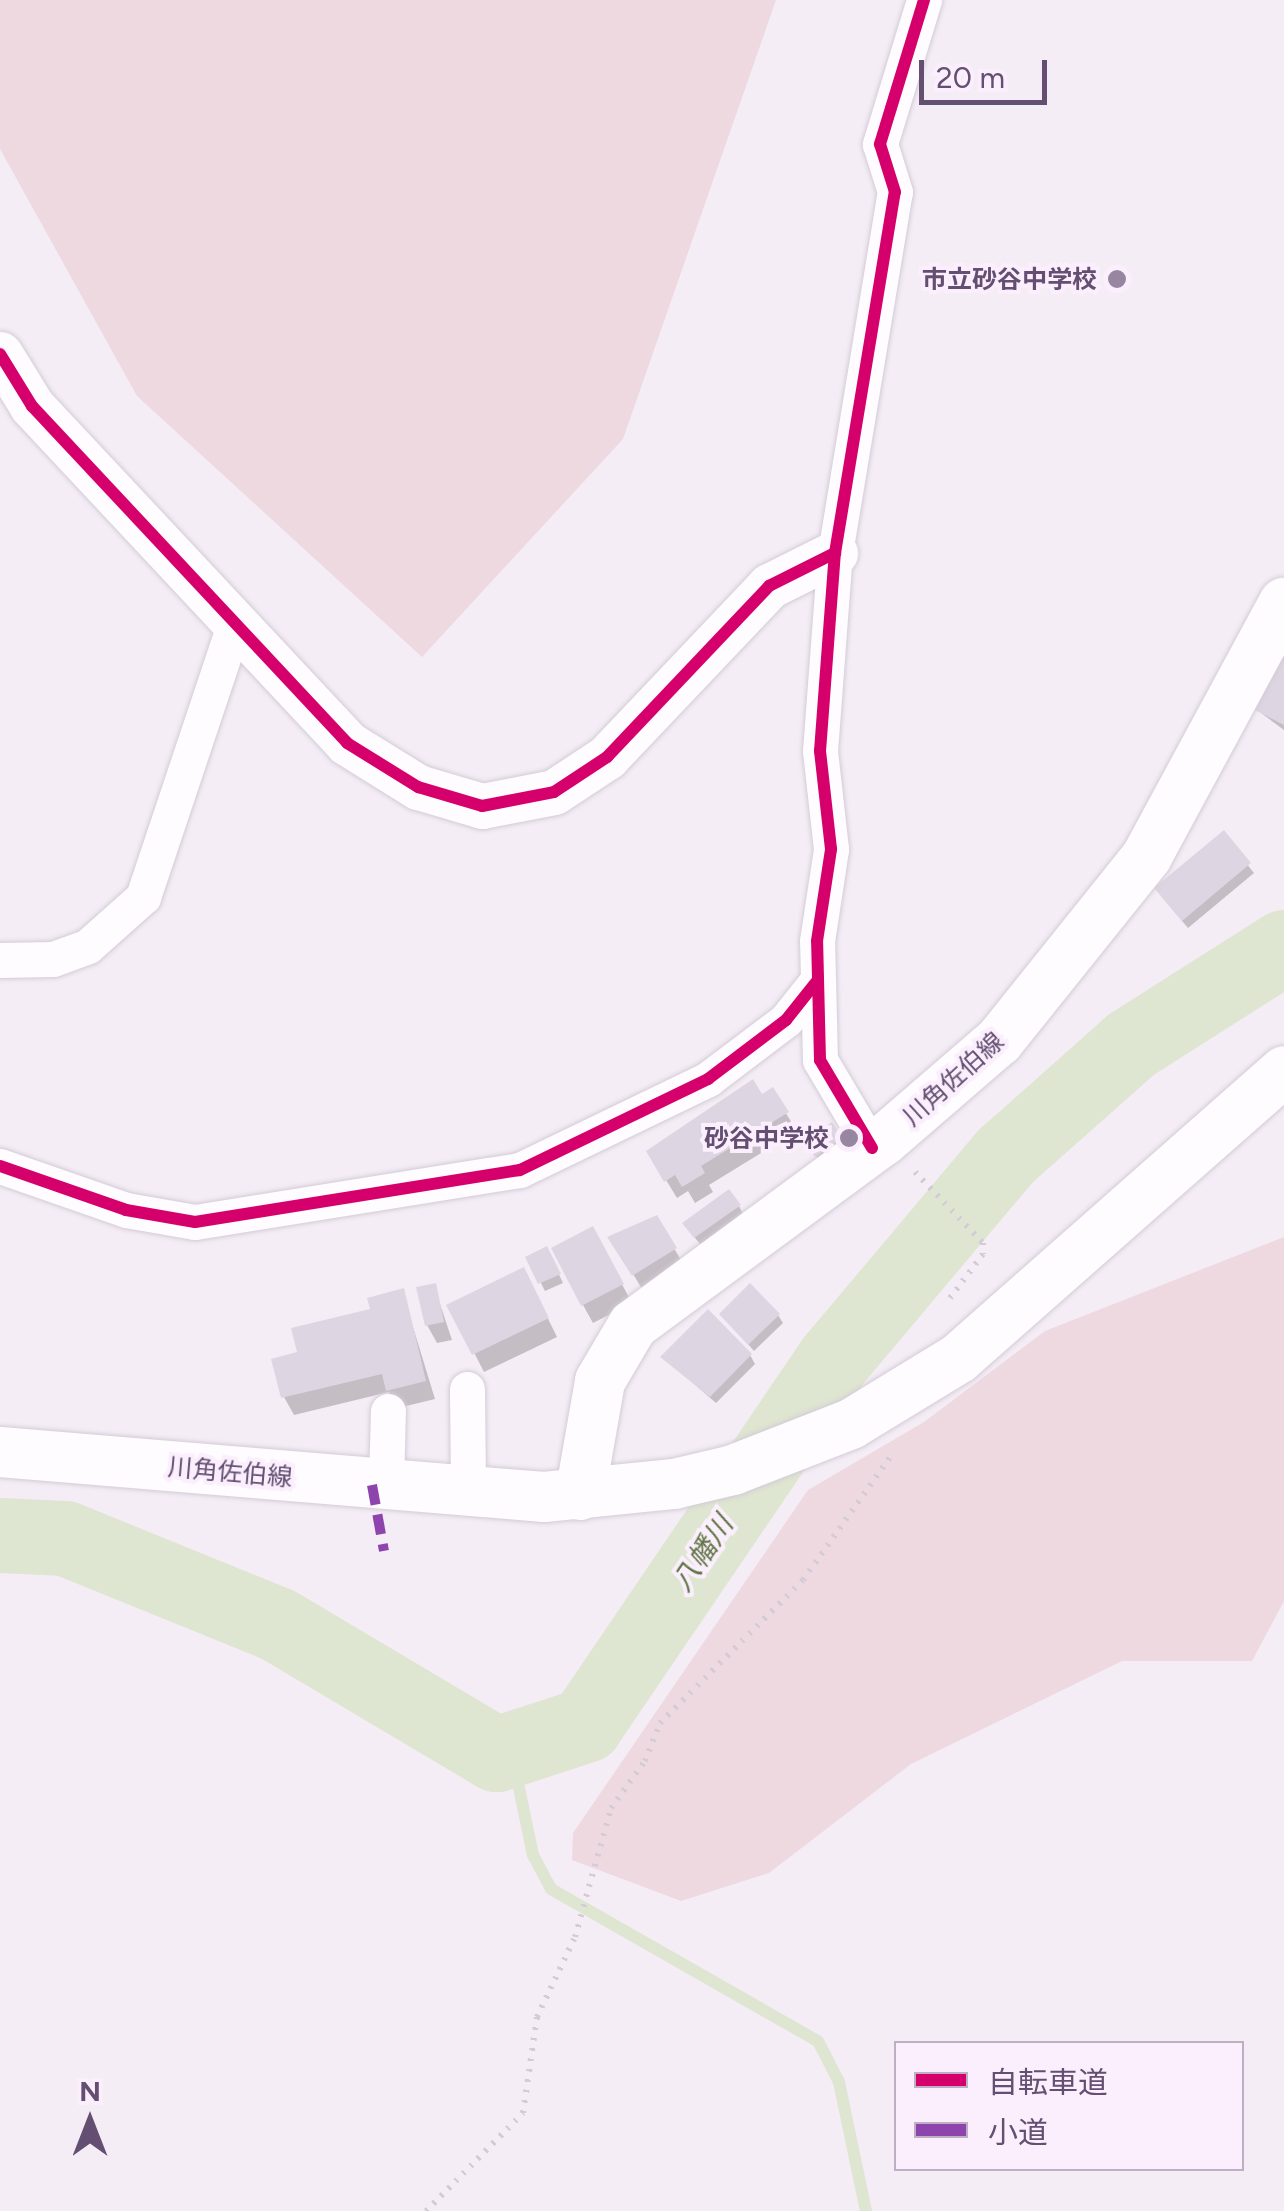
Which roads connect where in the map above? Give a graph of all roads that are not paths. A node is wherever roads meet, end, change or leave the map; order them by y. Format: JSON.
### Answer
{"nodes":[{"id":1,"x":924,"y":0,"type":"edge"},
{"id":2,"x":0,"y":354,"type":"edge"},
{"id":3,"x":835,"y":554,"type":"junction"},
{"id":4,"x":1284,"y":603,"type":"edge"},
{"id":5,"x":234,"y":622,"type":"junction"},
{"id":6,"x":0,"y":960,"type":"edge"},
{"id":7,"x":817,"y":982,"type":"junction"},
{"id":8,"x":1284,"y":1071,"type":"edge"},
{"id":9,"x":886,"y":1153,"type":"junction"},
{"id":10,"x":0,"y":1166,"type":"edge"},
{"id":11,"x":467,"y":1389,"type":"dead end"},
{"id":12,"x":388,"y":1411,"type":"dead end"},
{"id":13,"x":0,"y":1452,"type":"edge"},
{"id":14,"x":386,"y":1486,"type":"junction"},
{"id":15,"x":468,"y":1492,"type":"junction"},
{"id":16,"x":580,"y":1494,"type":"junction"}],
"edges":[{"from":1,"to":3,"type":"street"},
{"from":2,"to":5,"type":"street"},
{"from":3,"to":5,"type":"street"},
{"from":3,"to":7,"type":"street"},
{"from":4,"to":9,"type":"main road","name":"川角佐伯線"},
{"from":5,"to":6,"type":"street"},
{"from":7,"to":9,"type":"street"},
{"from":7,"to":10,"type":"street"},
{"from":8,"to":16,"type":"main road","name":"川角佐伯線"},
{"from":9,"to":16,"type":"main road","name":"川角佐伯線"},
{"from":11,"to":15,"type":"street"},
{"from":12,"to":14,"type":"street"},
{"from":13,"to":14,"type":"main road","name":"川角佐伯線"},
{"from":14,"to":15,"type":"main road","name":"川角佐伯線"},
{"from":15,"to":16,"type":"main road","name":"川角佐伯線"}]}
